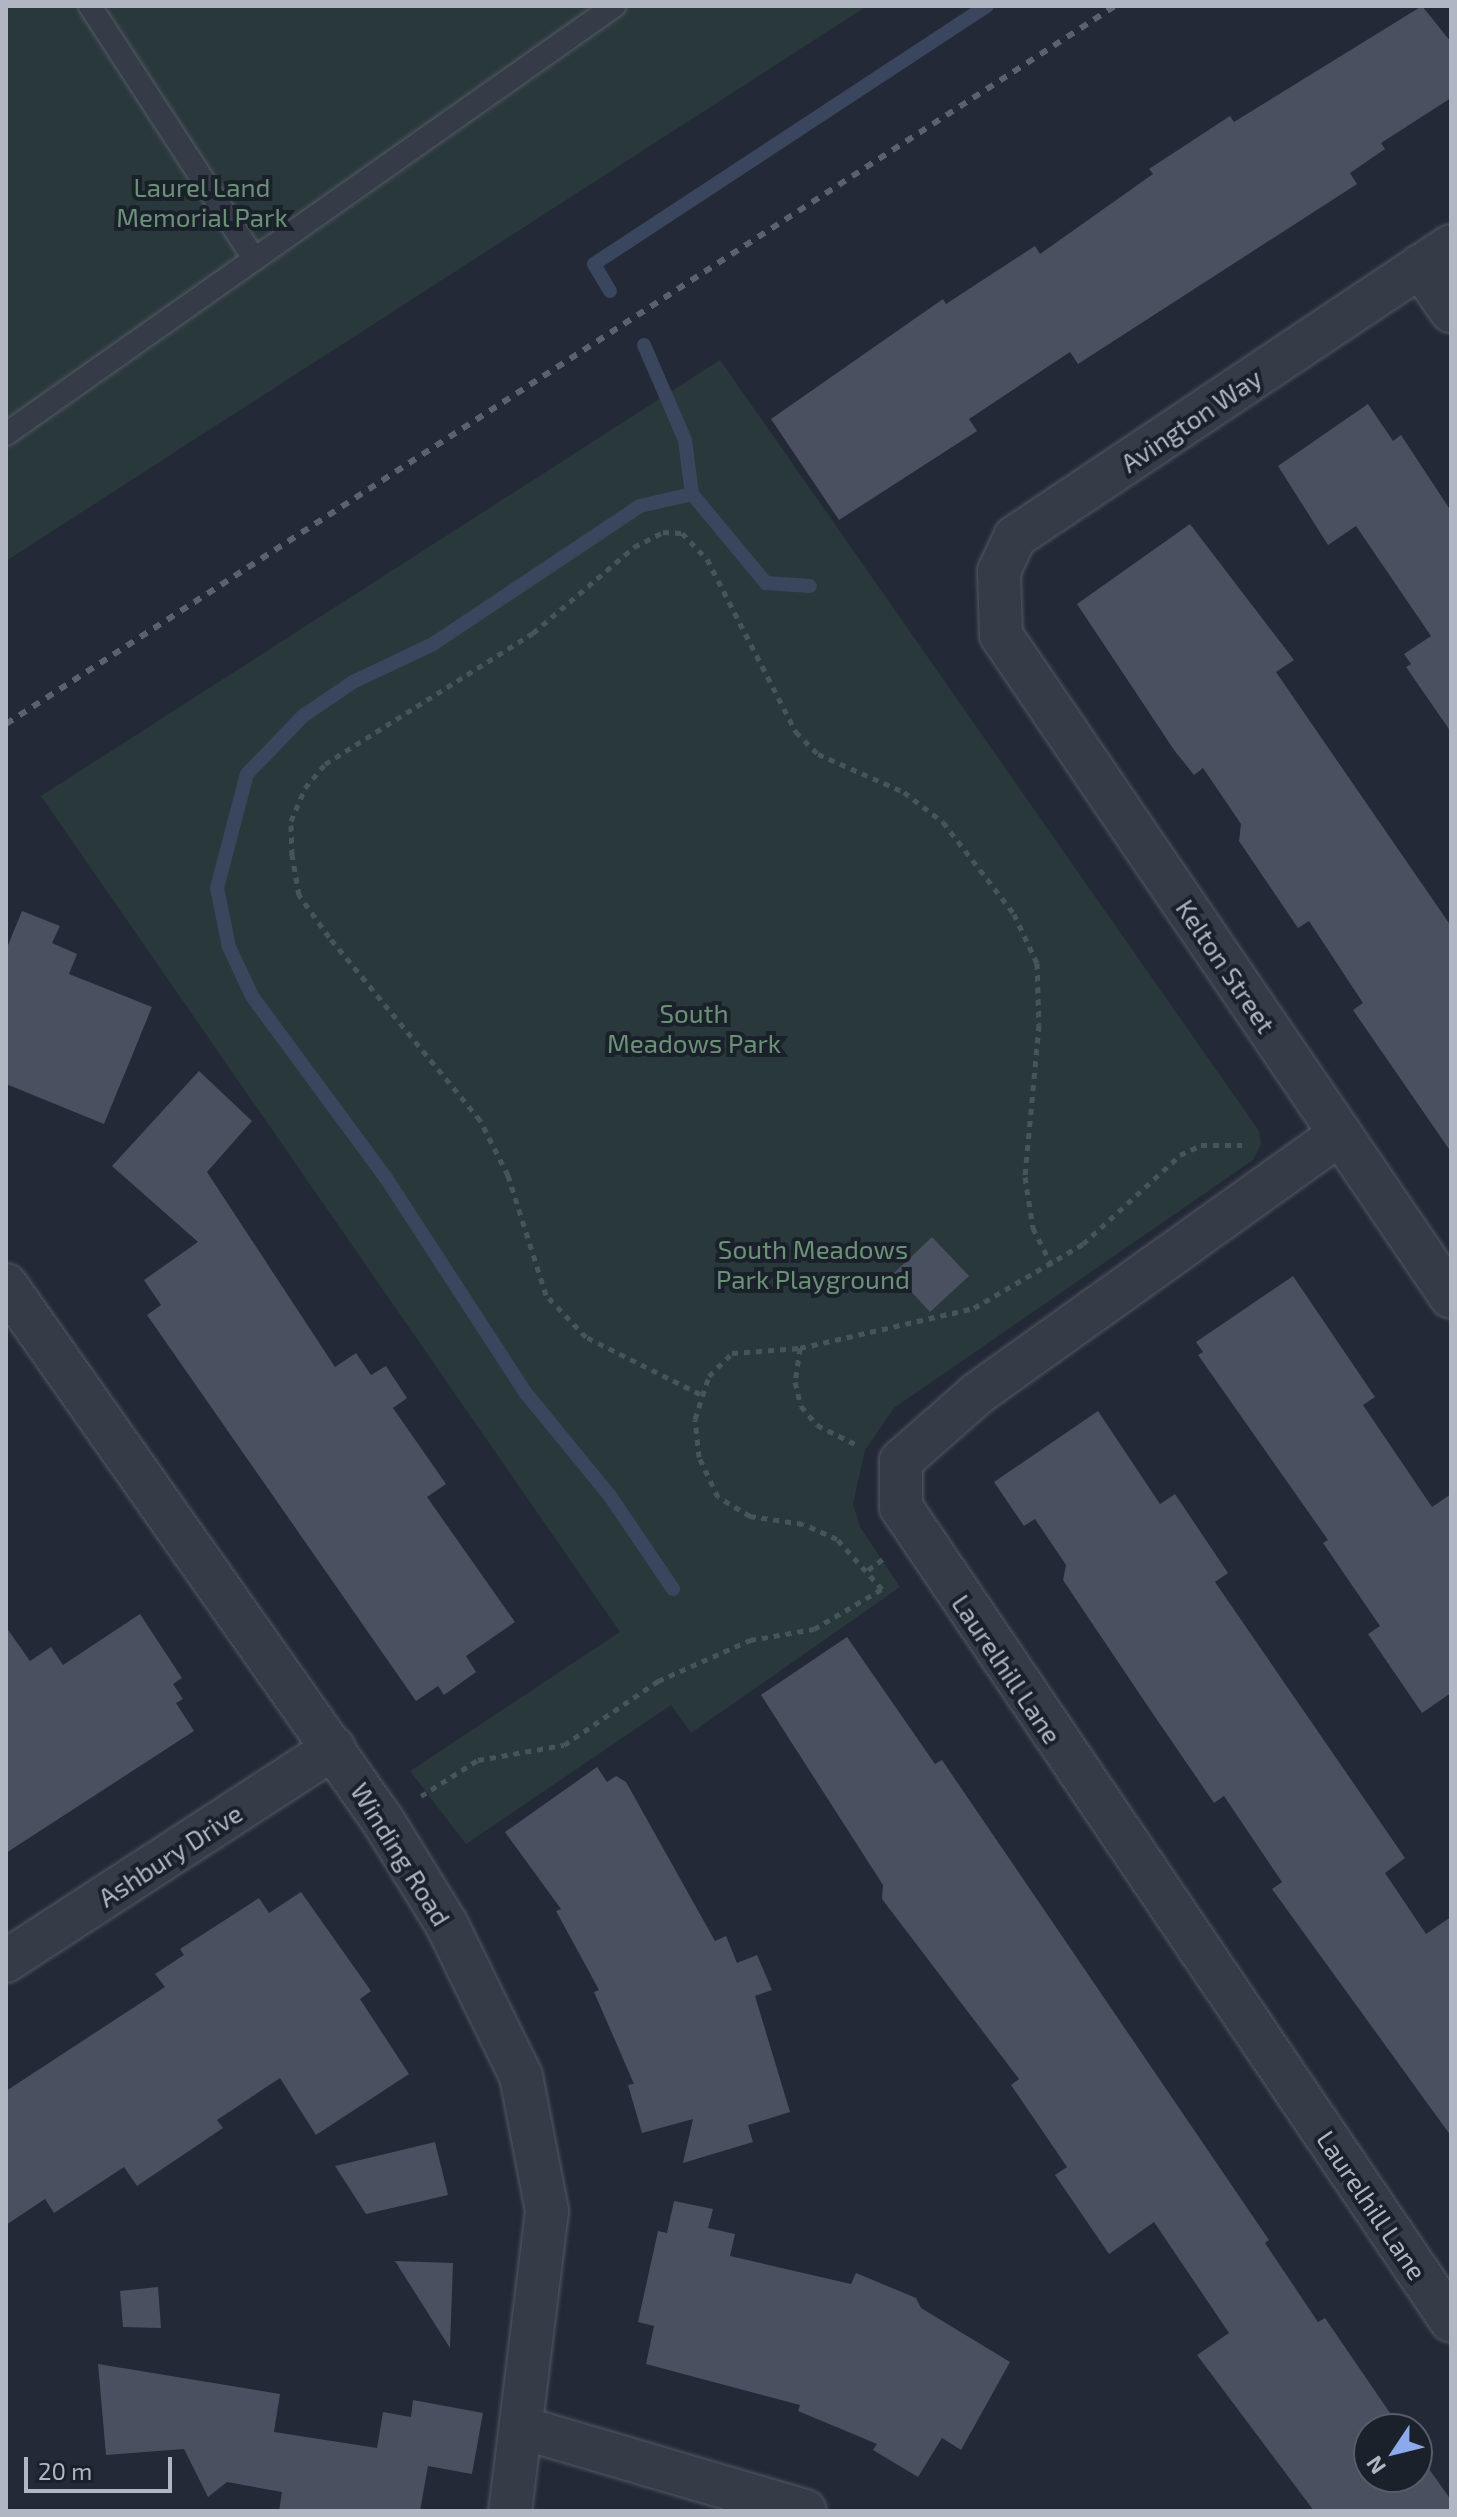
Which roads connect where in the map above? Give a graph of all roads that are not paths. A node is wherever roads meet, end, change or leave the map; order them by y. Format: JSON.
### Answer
{"nodes":[{"id":1,"x":90,"y":6,"type":"edge"},
{"id":2,"x":614,"y":6,"type":"edge"},
{"id":3,"x":1436,"y":256,"type":"edge"},
{"id":4,"x":254,"y":259,"type":"junction"},
{"id":5,"x":1451,"y":311,"type":"edge"},
{"id":6,"x":6,"y":434,"type":"edge"},
{"id":7,"x":1001,"y":635,"type":"joint"},
{"id":8,"x":1340,"y":1134,"type":"junction"},
{"id":9,"x":6,"y":1285,"type":"edge"},
{"id":10,"x":1451,"y":1297,"type":"edge"},
{"id":11,"x":334,"y":1748,"type":"junction"},
{"id":12,"x":6,"y":1961,"type":"edge"},
{"id":13,"x":1451,"y":2321,"type":"edge"},
{"id":14,"x":523,"y":2428,"type":"junction"},
{"id":15,"x":510,"y":2511,"type":"edge"},
{"id":16,"x":805,"y":2511,"type":"edge"}],
"edges":[{"from":1,"to":4,"type":"lane"},
{"from":2,"to":4,"type":"lane"},
{"from":3,"to":5,"type":"street"},
{"from":3,"to":7,"type":"street","name":"Avington Way"},
{"from":4,"to":6,"type":"lane"},
{"from":7,"to":8,"type":"street","name":"Kelton Street"},
{"from":8,"to":10,"type":"street","name":"Kelton Street"},
{"from":8,"to":13,"type":"street","name":"Laurelhill Lane"},
{"from":9,"to":11,"type":"street","name":"Winding Road"},
{"from":11,"to":12,"type":"street","name":"Ashbury Drive"},
{"from":11,"to":14,"type":"street","name":"Winding Road"},
{"from":14,"to":15,"type":"street","name":"Winding Road"},
{"from":14,"to":16,"type":"street"}]}
